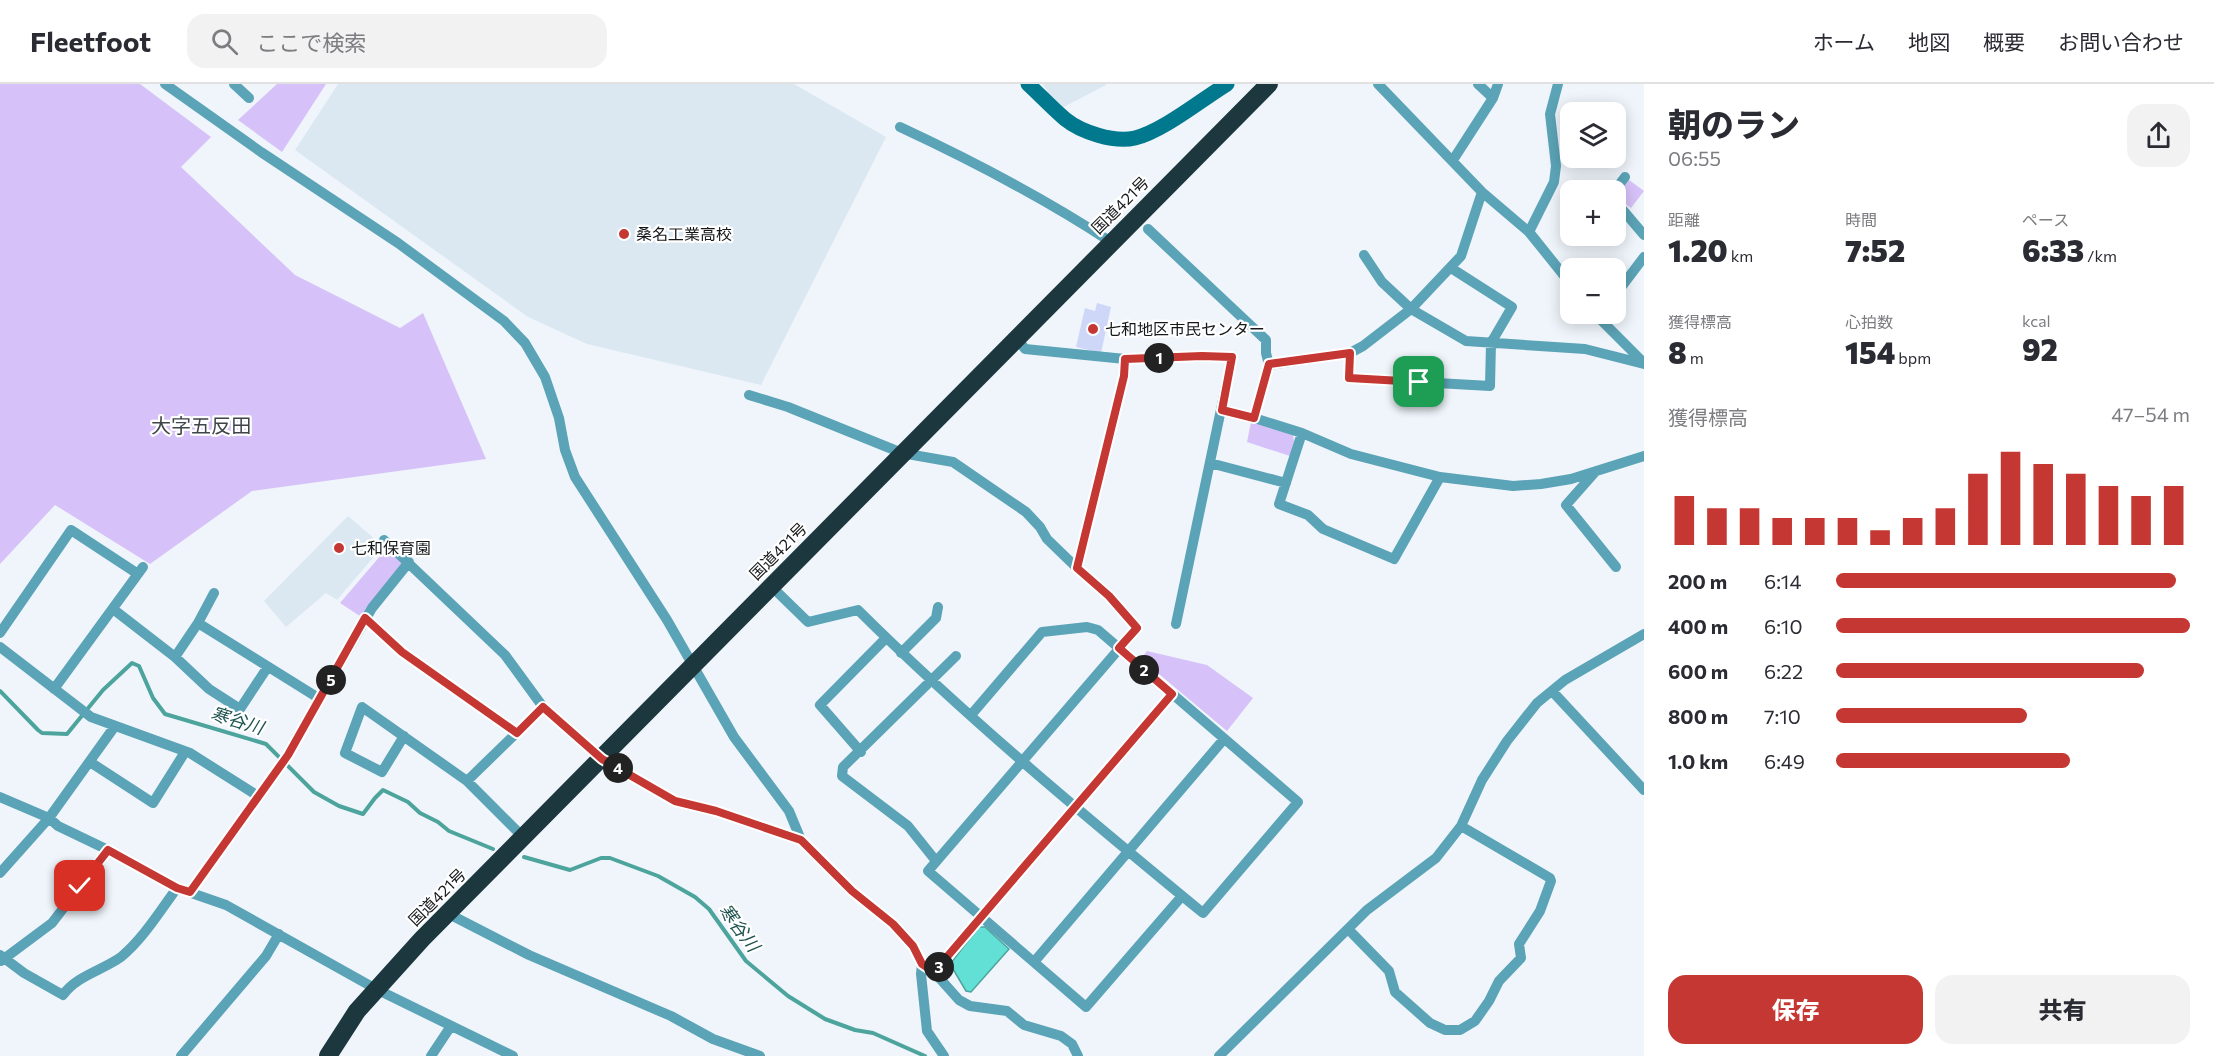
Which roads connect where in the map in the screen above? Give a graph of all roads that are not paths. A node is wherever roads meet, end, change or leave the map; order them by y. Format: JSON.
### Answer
{"nodes":[{"id":1,"x":165,"y":84,"type":"edge"},
{"id":2,"x":234,"y":84,"type":"edge"},
{"id":3,"x":1028,"y":84,"type":"edge"},
{"id":4,"x":1227,"y":84,"type":"edge"},
{"id":5,"x":1269,"y":84,"type":"edge"},
{"id":6,"x":1378,"y":84,"type":"edge"},
{"id":7,"x":1478,"y":84,"type":"edge"},
{"id":8,"x":1498,"y":84,"type":"edge"},
{"id":9,"x":1558,"y":84,"type":"edge"},
{"id":10,"x":249,"y":98,"type":"dead end"},
{"id":11,"x":1493,"y":98,"type":"junction"},
{"id":12,"x":900,"y":127,"type":"dead end"},
{"id":13,"x":1453,"y":160,"type":"junction"},
{"id":14,"x":1625,"y":177,"type":"dead end"},
{"id":15,"x":1623,"y":180,"type":"edge"},
{"id":16,"x":1482,"y":192,"type":"junction"},
{"id":17,"x":1626,"y":214,"type":"edge"},
{"id":18,"x":1148,"y":229,"type":"dead end"},
{"id":19,"x":1529,"y":232,"type":"junction"},
{"id":20,"x":1644,"y":235,"type":"edge"},
{"id":21,"x":1111,"y":242,"type":"junction"},
{"id":22,"x":1364,"y":255,"type":"dead end"},
{"id":23,"x":1644,"y":257,"type":"edge"},
{"id":24,"x":1451,"y":268,"type":"junction"},
{"id":25,"x":1560,"y":271,"type":"edge"},
{"id":26,"x":1626,"y":281,"type":"edge"},
{"id":27,"x":1411,"y":309,"type":"junction"},
{"id":28,"x":1606,"y":324,"type":"edge"},
{"id":29,"x":1016,"y":337,"type":"junction"},
{"id":30,"x":1491,"y":343,"type":"junction"},
{"id":31,"x":1350,"y":353,"type":"junction"},
{"id":32,"x":1125,"y":359,"type":"junction"},
{"id":33,"x":1269,"y":364,"type":"junction"},
{"id":34,"x":1644,"y":364,"type":"edge"},
{"id":35,"x":749,"y":395,"type":"dead end"},
{"id":36,"x":1222,"y":410,"type":"junction"},
{"id":37,"x":1254,"y":418,"type":"junction"},
{"id":38,"x":1302,"y":433,"type":"junction"},
{"id":39,"x":902,"y":453,"type":"junction"},
{"id":40,"x":1644,"y":456,"type":"edge"},
{"id":41,"x":1210,"y":463,"type":"junction"},
{"id":42,"x":1596,"y":471,"type":"junction"},
{"id":43,"x":1440,"y":477,"type":"junction"},
{"id":44,"x":1286,"y":483,"type":"junction"},
{"id":45,"x":384,"y":540,"type":"dead end"},
{"id":46,"x":409,"y":562,"type":"junction"},
{"id":47,"x":1616,"y":567,"type":"dead end"},
{"id":48,"x":1077,"y":568,"type":"junction"},
{"id":49,"x":771,"y":586,"type":"junction"},
{"id":50,"x":214,"y":592,"type":"dead end"},
{"id":51,"x":938,"y":607,"type":"dead end"},
{"id":52,"x":113,"y":609,"type":"junction"},
{"id":53,"x":365,"y":618,"type":"junction"},
{"id":54,"x":198,"y":623,"type":"junction"},
{"id":55,"x":1176,"y":624,"type":"dead end"},
{"id":56,"x":0,"y":633,"type":"edge"},
{"id":57,"x":1644,"y":633,"type":"edge"},
{"id":58,"x":886,"y":638,"type":"junction"},
{"id":59,"x":0,"y":647,"type":"edge"},
{"id":60,"x":1119,"y":648,"type":"junction"},
{"id":61,"x":902,"y":653,"type":"junction"},
{"id":62,"x":956,"y":656,"type":"dead end"},
{"id":63,"x":175,"y":657,"type":"junction"},
{"id":64,"x":693,"y":664,"type":"junction"},
{"id":65,"x":267,"y":668,"type":"junction"},
{"id":66,"x":932,"y":682,"type":"junction"},
{"id":67,"x":54,"y":689,"type":"junction"},
{"id":68,"x":1552,"y":691,"type":"junction"},
{"id":69,"x":1172,"y":694,"type":"junction"},
{"id":70,"x":320,"y":699,"type":"junction"},
{"id":71,"x":543,"y":707,"type":"junction"},
{"id":72,"x":971,"y":715,"type":"junction"},
{"id":73,"x":115,"y":726,"type":"junction"},
{"id":74,"x":517,"y":733,"type":"junction"},
{"id":75,"x":404,"y":736,"type":"junction"},
{"id":76,"x":1224,"y":739,"type":"junction"},
{"id":77,"x":185,"y":752,"type":"junction"},
{"id":78,"x":861,"y":752,"type":"junction"},
{"id":79,"x":602,"y":759,"type":"junction"},
{"id":80,"x":1023,"y":760,"type":"junction"},
{"id":81,"x":90,"y":762,"type":"junction"},
{"id":82,"x":467,"y":781,"type":"junction"},
{"id":83,"x":1644,"y":790,"type":"edge"},
{"id":84,"x":258,"y":796,"type":"junction"},
{"id":85,"x":0,"y":797,"type":"edge"},
{"id":86,"x":1077,"y":806,"type":"junction"},
{"id":87,"x":49,"y":818,"type":"junction"},
{"id":88,"x":1461,"y":826,"type":"junction"},
{"id":89,"x":523,"y":837,"type":"junction"},
{"id":90,"x":801,"y":840,"type":"junction"},
{"id":91,"x":108,"y":850,"type":"junction"},
{"id":92,"x":1128,"y":850,"type":"junction"},
{"id":93,"x":936,"y":861,"type":"junction"},
{"id":94,"x":0,"y":873,"type":"edge"},
{"id":95,"x":177,"y":888,"type":"junction"},
{"id":96,"x":190,"y":892,"type":"junction"},
{"id":97,"x":1182,"y":896,"type":"junction"},
{"id":98,"x":447,"y":913,"type":"junction"},
{"id":99,"x":981,"y":917,"type":"junction"},
{"id":100,"x":1348,"y":929,"type":"junction"},
{"id":101,"x":279,"y":934,"type":"junction"},
{"id":102,"x":1,"y":958,"type":"edge"},
{"id":103,"x":1034,"y":962,"type":"junction"},
{"id":104,"x":922,"y":964,"type":"junction"},
{"id":105,"x":934,"y":972,"type":"junction"},
{"id":106,"x":376,"y":989,"type":"junction"},
{"id":107,"x":452,"y":1026,"type":"junction"},
{"id":108,"x":491,"y":1051,"type":"edge"},
{"id":109,"x":181,"y":1056,"type":"edge"},
{"id":110,"x":328,"y":1056,"type":"edge"},
{"id":111,"x":431,"y":1056,"type":"edge"},
{"id":112,"x":513,"y":1056,"type":"edge"},
{"id":113,"x":760,"y":1056,"type":"edge"},
{"id":114,"x":944,"y":1056,"type":"edge"},
{"id":115,"x":1078,"y":1056,"type":"edge"},
{"id":116,"x":1219,"y":1056,"type":"edge"}],
"edges":[{"from":1,"to":64,"type":"street"},
{"from":2,"to":10,"type":"street"},
{"from":3,"to":4,"type":"street"},
{"from":5,"to":21,"type":"highway","name":"国道421号"},
{"from":6,"to":13,"type":"street"},
{"from":7,"to":11,"type":"street"},
{"from":8,"to":11,"type":"street"},
{"from":9,"to":19,"type":"street"},
{"from":11,"to":13,"type":"street"},
{"from":12,"to":21,"type":"street"},
{"from":13,"to":16,"type":"street"},
{"from":14,"to":15,"type":"street"},
{"from":16,"to":19,"type":"street"},
{"from":16,"to":24,"type":"street"},
{"from":17,"to":20,"type":"street"},
{"from":18,"to":33,"type":"street"},
{"from":19,"to":25,"type":"street"},
{"from":21,"to":29,"type":"highway","name":"国道421号"},
{"from":22,"to":27,"type":"street"},
{"from":23,"to":26,"type":"street"},
{"from":24,"to":27,"type":"street"},
{"from":24,"to":30,"type":"street"},
{"from":27,"to":30,"type":"street"},
{"from":27,"to":31,"type":"street"},
{"from":28,"to":34,"type":"street"},
{"from":29,"to":32,"type":"street"},
{"from":29,"to":39,"type":"highway","name":"国道421号"},
{"from":30,"to":31,"type":"street"},
{"from":30,"to":34,"type":"street"},
{"from":31,"to":33,"type":"street"},
{"from":32,"to":36,"type":"street"},
{"from":32,"to":48,"type":"street"},
{"from":33,"to":37,"type":"street"},
{"from":35,"to":39,"type":"street"},
{"from":36,"to":37,"type":"street"},
{"from":36,"to":41,"type":"street"},
{"from":37,"to":38,"type":"street"},
{"from":38,"to":43,"type":"street"},
{"from":38,"to":44,"type":"street"},
{"from":39,"to":48,"type":"street"},
{"from":39,"to":49,"type":"highway","name":"国道421号"},
{"from":40,"to":42,"type":"street"},
{"from":41,"to":44,"type":"street"},
{"from":41,"to":55,"type":"street"},
{"from":42,"to":43,"type":"street"},
{"from":42,"to":47,"type":"street"},
{"from":43,"to":44,"type":"street"},
{"from":45,"to":46,"type":"street"},
{"from":46,"to":53,"type":"street"},
{"from":46,"to":71,"type":"street"},
{"from":48,"to":60,"type":"street"},
{"from":49,"to":58,"type":"street"},
{"from":49,"to":64,"type":"highway","name":"国道421号"},
{"from":50,"to":54,"type":"street"},
{"from":51,"to":61,"type":"street"},
{"from":52,"to":56,"type":"street"},
{"from":52,"to":63,"type":"street"},
{"from":52,"to":67,"type":"street"},
{"from":53,"to":70,"type":"street"},
{"from":53,"to":74,"type":"street"},
{"from":54,"to":63,"type":"street"},
{"from":54,"to":65,"type":"street"},
{"from":57,"to":68,"type":"street"},
{"from":58,"to":61,"type":"street"},
{"from":58,"to":78,"type":"street"},
{"from":59,"to":67,"type":"street"},
{"from":60,"to":69,"type":"street"},
{"from":60,"to":72,"type":"street"},
{"from":60,"to":80,"type":"street"},
{"from":61,"to":66,"type":"street"},
{"from":62,"to":66,"type":"street"},
{"from":63,"to":65,"type":"street"},
{"from":64,"to":79,"type":"highway","name":"国道421号"},
{"from":64,"to":90,"type":"street"},
{"from":65,"to":70,"type":"street"},
{"from":66,"to":72,"type":"street"},
{"from":66,"to":78,"type":"street"},
{"from":67,"to":73,"type":"street"},
{"from":68,"to":83,"type":"street"},
{"from":68,"to":88,"type":"street"},
{"from":69,"to":76,"type":"street"},
{"from":69,"to":86,"type":"street"},
{"from":70,"to":84,"type":"street"},
{"from":71,"to":74,"type":"street"},
{"from":71,"to":79,"type":"street"},
{"from":72,"to":80,"type":"street"},
{"from":73,"to":77,"type":"street"},
{"from":73,"to":81,"type":"street"},
{"from":74,"to":82,"type":"street"},
{"from":75,"to":75,"type":"street"},
{"from":75,"to":82,"type":"street"},
{"from":76,"to":92,"type":"street"},
{"from":76,"to":97,"type":"street"},
{"from":77,"to":81,"type":"street"},
{"from":77,"to":84,"type":"street"},
{"from":78,"to":93,"type":"street"},
{"from":79,"to":89,"type":"highway","name":"国道421号"},
{"from":79,"to":90,"type":"street"},
{"from":80,"to":86,"type":"street"},
{"from":80,"to":93,"type":"street"},
{"from":81,"to":87,"type":"street"},
{"from":82,"to":89,"type":"street"},
{"from":84,"to":96,"type":"street"},
{"from":85,"to":87,"type":"street"},
{"from":86,"to":92,"type":"street"},
{"from":86,"to":99,"type":"street"},
{"from":87,"to":91,"type":"street"},
{"from":87,"to":94,"type":"street"},
{"from":88,"to":100,"type":"street"},
{"from":88,"to":100,"type":"street"},
{"from":89,"to":98,"type":"highway","name":"国道421号"},
{"from":90,"to":104,"type":"street"},
{"from":91,"to":95,"type":"street"},
{"from":91,"to":102,"type":"street"},
{"from":92,"to":97,"type":"street"},
{"from":92,"to":103,"type":"street"},
{"from":93,"to":99,"type":"street"},
{"from":95,"to":96,"type":"street"},
{"from":95,"to":102,"type":"street"},
{"from":96,"to":101,"type":"street"},
{"from":97,"to":103,"type":"street"},
{"from":98,"to":106,"type":"highway","name":"国道421号"},
{"from":98,"to":113,"type":"street"},
{"from":99,"to":103,"type":"street"},
{"from":99,"to":105,"type":"street"},
{"from":100,"to":116,"type":"street"},
{"from":101,"to":106,"type":"street"},
{"from":101,"to":109,"type":"street"},
{"from":104,"to":105,"type":"street"},
{"from":104,"to":114,"type":"street"},
{"from":105,"to":115,"type":"street"},
{"from":106,"to":107,"type":"street"},
{"from":106,"to":110,"type":"highway","name":"国道421号"},
{"from":107,"to":108,"type":"street"},
{"from":107,"to":111,"type":"street"},
{"from":108,"to":112,"type":"street"}]}
